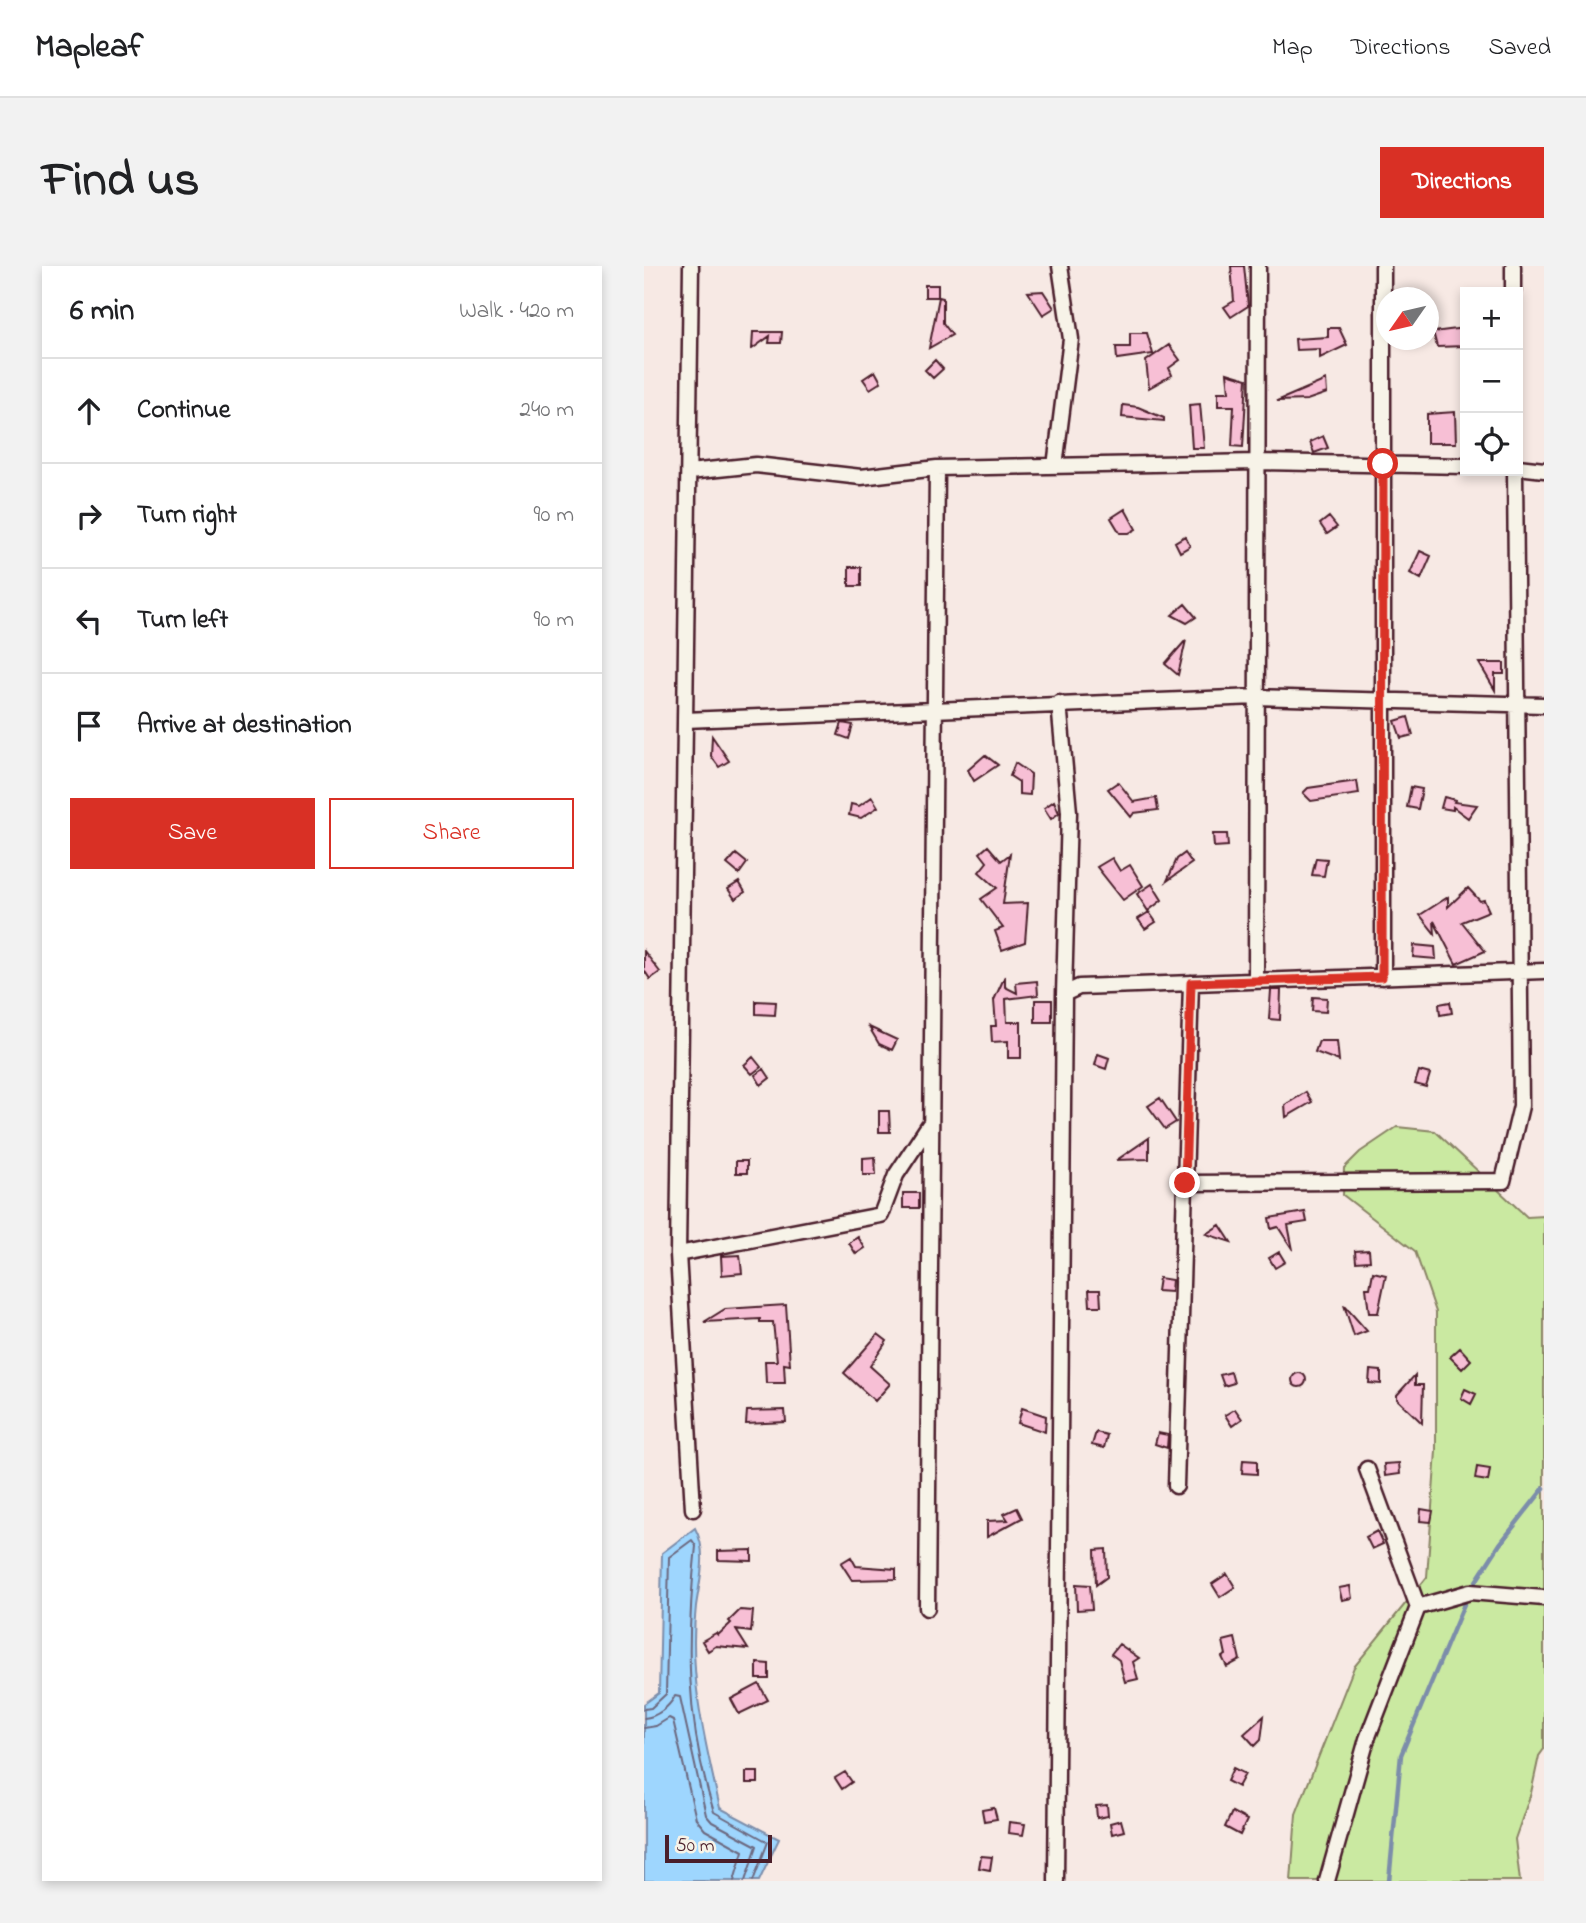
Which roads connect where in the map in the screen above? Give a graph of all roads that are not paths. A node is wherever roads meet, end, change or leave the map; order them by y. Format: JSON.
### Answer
{"nodes":[{"id":1,"x":691,"y":266,"type":"edge"},
{"id":2,"x":1060,"y":266,"type":"edge"},
{"id":3,"x":1258,"y":266,"type":"edge"},
{"id":4,"x":1383,"y":266,"type":"edge"},
{"id":5,"x":1513,"y":266,"type":"edge"},
{"id":6,"x":1513,"y":287,"type":"edge"},
{"id":7,"x":1258,"y":462,"type":"junction"},
{"id":8,"x":1383,"y":464,"type":"junction"},
{"id":9,"x":1055,"y":466,"type":"junction"},
{"id":10,"x":1460,"y":466,"type":"edge"},
{"id":11,"x":937,"y":468,"type":"junction"},
{"id":12,"x":1523,"y":469,"type":"edge"},
{"id":13,"x":1544,"y":470,"type":"edge"},
{"id":14,"x":688,"y":472,"type":"junction"},
{"id":15,"x":1516,"y":476,"type":"edge"},
{"id":16,"x":1257,"y":697,"type":"junction"},
{"id":17,"x":1383,"y":701,"type":"junction"},
{"id":18,"x":1059,"y":703,"type":"junction"},
{"id":19,"x":1518,"y":703,"type":"junction"},
{"id":20,"x":1544,"y":705,"type":"edge"},
{"id":21,"x":934,"y":709,"type":"junction"},
{"id":22,"x":685,"y":720,"type":"junction"},
{"id":23,"x":1544,"y":971,"type":"edge"},
{"id":24,"x":1521,"y":972,"type":"junction"},
{"id":25,"x":1382,"y":977,"type":"junction"},
{"id":26,"x":1256,"y":981,"type":"junction"},
{"id":27,"x":1191,"y":983,"type":"junction"},
{"id":28,"x":1064,"y":993,"type":"junction"},
{"id":29,"x":929,"y":1124,"type":"junction"},
{"id":30,"x":1185,"y":1183,"type":"junction"},
{"id":31,"x":678,"y":1254,"type":"junction"},
{"id":32,"x":1367,"y":1469,"type":"dead end"},
{"id":33,"x":1177,"y":1486,"type":"dead end"},
{"id":34,"x":694,"y":1510,"type":"dead end"},
{"id":35,"x":1544,"y":1598,"type":"edge"},
{"id":36,"x":1418,"y":1607,"type":"junction"},
{"id":37,"x":927,"y":1608,"type":"dead end"},
{"id":38,"x":1056,"y":1881,"type":"edge"},
{"id":39,"x":1327,"y":1881,"type":"edge"}],
"edges":[{"from":1,"to":14,"type":"street"},
{"from":2,"to":9,"type":"street"},
{"from":3,"to":7,"type":"street"},
{"from":4,"to":8,"type":"street"},
{"from":5,"to":6,"type":"street"},
{"from":7,"to":8,"type":"street"},
{"from":7,"to":9,"type":"street"},
{"from":7,"to":16,"type":"street"},
{"from":8,"to":10,"type":"street"},
{"from":8,"to":17,"type":"street"},
{"from":9,"to":11,"type":"street"},
{"from":11,"to":14,"type":"street"},
{"from":11,"to":21,"type":"street"},
{"from":12,"to":13,"type":"street"},
{"from":14,"to":22,"type":"street"},
{"from":15,"to":19,"type":"street"},
{"from":16,"to":17,"type":"street"},
{"from":16,"to":18,"type":"street"},
{"from":16,"to":26,"type":"street"},
{"from":17,"to":19,"type":"street"},
{"from":17,"to":25,"type":"street"},
{"from":18,"to":21,"type":"street"},
{"from":18,"to":28,"type":"street"},
{"from":19,"to":20,"type":"street"},
{"from":19,"to":24,"type":"street"},
{"from":21,"to":22,"type":"street"},
{"from":21,"to":29,"type":"street"},
{"from":22,"to":31,"type":"street"},
{"from":23,"to":24,"type":"street"},
{"from":24,"to":25,"type":"street"},
{"from":24,"to":30,"type":"street"},
{"from":25,"to":26,"type":"street"},
{"from":26,"to":27,"type":"street"},
{"from":27,"to":28,"type":"street"},
{"from":27,"to":30,"type":"street"},
{"from":28,"to":38,"type":"street"},
{"from":29,"to":31,"type":"street"},
{"from":29,"to":37,"type":"street"},
{"from":30,"to":33,"type":"street"},
{"from":31,"to":34,"type":"street"},
{"from":32,"to":36,"type":"street"},
{"from":35,"to":36,"type":"street"},
{"from":36,"to":39,"type":"street"}]}
